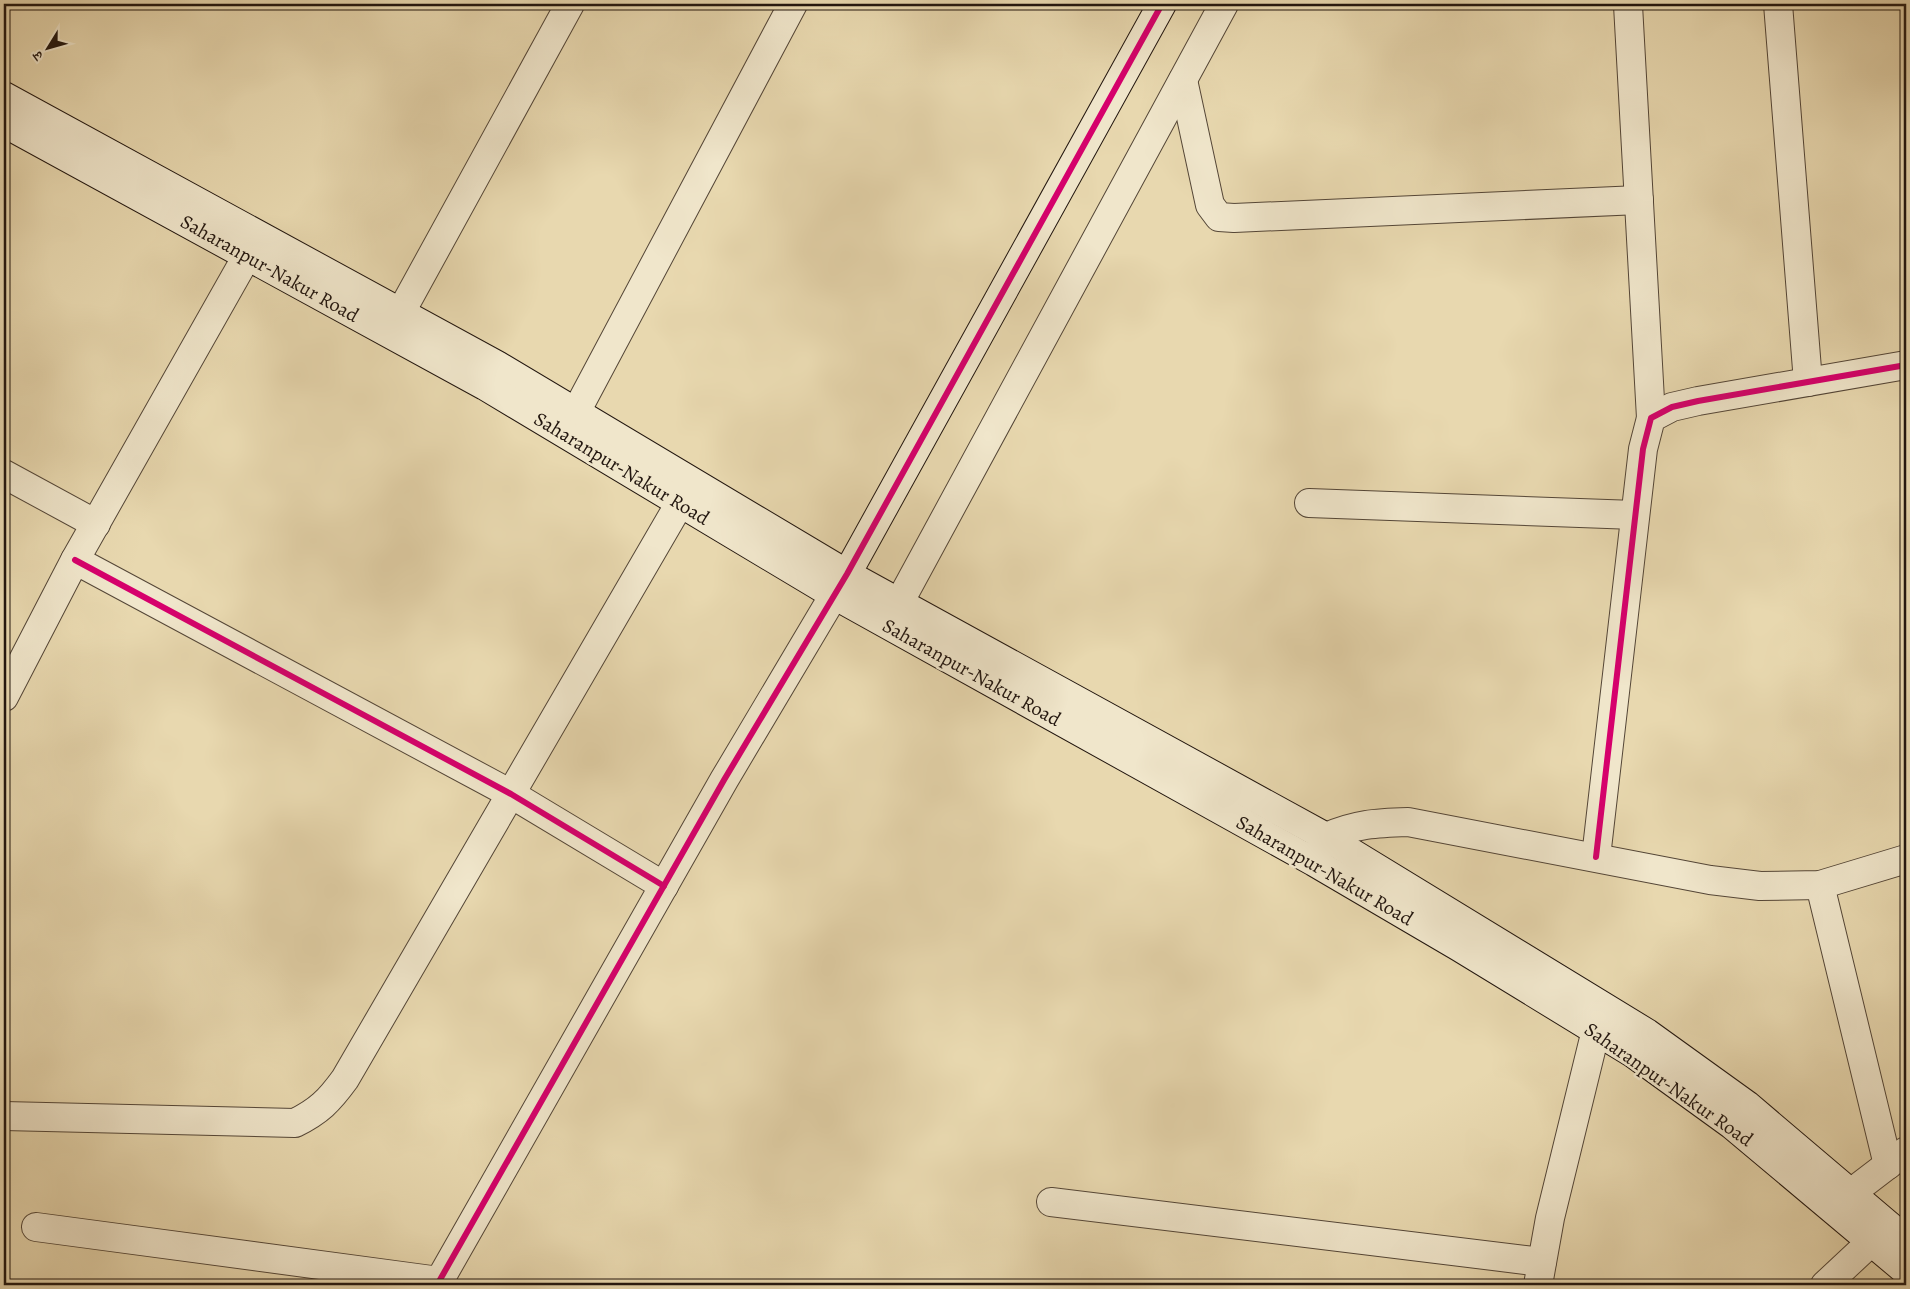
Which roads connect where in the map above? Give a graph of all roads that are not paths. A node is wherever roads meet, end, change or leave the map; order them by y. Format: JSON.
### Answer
{"nodes":[{"id":1,"x":570,"y":4,"type":"edge"},
{"id":2,"x":793,"y":4,"type":"edge"},
{"id":3,"x":1162,"y":4,"type":"edge"},
{"id":4,"x":1224,"y":4,"type":"edge"},
{"id":5,"x":1778,"y":4,"type":"edge"},
{"id":6,"x":1628,"y":5,"type":"edge"},
{"id":7,"x":1183,"y":80,"type":"junction"},
{"id":8,"x":4,"y":96,"type":"edge"},
{"id":9,"x":4,"y":123,"type":"edge"},
{"id":10,"x":1639,"y":200,"type":"junction"},
{"id":11,"x":248,"y":256,"type":"junction"},
{"id":12,"x":401,"y":312,"type":"junction"},
{"id":13,"x":1906,"y":365,"type":"edge"},
{"id":14,"x":1808,"y":382,"type":"junction"},
{"id":15,"x":576,"y":412,"type":"junction"},
{"id":16,"x":1651,"y":418,"type":"junction"},
{"id":17,"x":4,"y":474,"type":"edge"},
{"id":18,"x":680,"y":503,"type":"junction"},
{"id":19,"x":1309,"y":503,"type":"dead end"},
{"id":20,"x":1635,"y":515,"type":"junction"},
{"id":21,"x":96,"y":524,"type":"junction"},
{"id":22,"x":75,"y":560,"type":"junction"},
{"id":23,"x":840,"y":585,"type":"junction"},
{"id":24,"x":899,"y":603,"type":"junction"},
{"id":25,"x":4,"y":697,"type":"edge"},
{"id":26,"x":511,"y":794,"type":"junction"},
{"id":27,"x":1326,"y":837,"type":"junction"},
{"id":28,"x":1596,"y":857,"type":"junction"},
{"id":29,"x":1906,"y":859,"type":"edge"},
{"id":30,"x":1314,"y":862,"type":"junction"},
{"id":31,"x":1820,"y":885,"type":"junction"},
{"id":32,"x":664,"y":886,"type":"junction"},
{"id":33,"x":1596,"y":1030,"type":"junction"},
{"id":34,"x":4,"y":1116,"type":"edge"},
{"id":35,"x":1897,"y":1158,"type":"edge"},
{"id":36,"x":1851,"y":1193,"type":"junction"},
{"id":37,"x":1051,"y":1202,"type":"dead end"},
{"id":38,"x":36,"y":1227,"type":"dead end"},
{"id":39,"x":1906,"y":1240,"type":"edge"},
{"id":40,"x":1871,"y":1242,"type":"junction"},
{"id":41,"x":1906,"y":1272,"type":"edge"},
{"id":42,"x":1540,"y":1274,"type":"edge"},
{"id":43,"x":438,"y":1283,"type":"edge"},
{"id":44,"x":1825,"y":1285,"type":"edge"}],
"edges":[{"from":1,"to":12,"type":"street"},
{"from":2,"to":15,"type":"street"},
{"from":3,"to":23,"type":"street"},
{"from":4,"to":7,"type":"street"},
{"from":5,"to":14,"type":"street"},
{"from":6,"to":10,"type":"street"},
{"from":7,"to":10,"type":"street"},
{"from":7,"to":24,"type":"street"},
{"from":8,"to":12,"type":"street","name":"Saharanpur-Nakur Road"},
{"from":9,"to":11,"type":"street","name":"Saharanpur-Nakur Road"},
{"from":10,"to":16,"type":"street"},
{"from":11,"to":18,"type":"street","name":"Saharanpur-Nakur Road"},
{"from":11,"to":21,"type":"street"},
{"from":12,"to":15,"type":"street","name":"Saharanpur-Nakur Road"},
{"from":13,"to":14,"type":"street"},
{"from":14,"to":16,"type":"street"},
{"from":15,"to":23,"type":"street","name":"Saharanpur-Nakur Road"},
{"from":16,"to":20,"type":"street"},
{"from":17,"to":21,"type":"street"},
{"from":18,"to":23,"type":"street","name":"Saharanpur-Nakur Road"},
{"from":18,"to":26,"type":"street"},
{"from":19,"to":20,"type":"street"},
{"from":20,"to":28,"type":"street"},
{"from":21,"to":22,"type":"street"},
{"from":22,"to":25,"type":"street"},
{"from":22,"to":26,"type":"street"},
{"from":23,"to":24,"type":"street","name":"Saharanpur-Nakur Road"},
{"from":23,"to":30,"type":"street","name":"Saharanpur-Nakur Road"},
{"from":23,"to":32,"type":"street"},
{"from":24,"to":27,"type":"street","name":"Saharanpur-Nakur Road"},
{"from":26,"to":32,"type":"street"},
{"from":26,"to":34,"type":"street"},
{"from":27,"to":28,"type":"street"},
{"from":27,"to":30,"type":"street"},
{"from":27,"to":36,"type":"street","name":"Saharanpur-Nakur Road"},
{"from":28,"to":31,"type":"street"},
{"from":29,"to":31,"type":"street"},
{"from":30,"to":33,"type":"street","name":"Saharanpur-Nakur Road"},
{"from":31,"to":35,"type":"street"},
{"from":32,"to":43,"type":"street"},
{"from":33,"to":40,"type":"street","name":"Saharanpur-Nakur Road"},
{"from":33,"to":42,"type":"street"},
{"from":35,"to":36,"type":"street"},
{"from":36,"to":39,"type":"street","name":"Saharanpur-Nakur Road"},
{"from":37,"to":42,"type":"street"},
{"from":38,"to":43,"type":"street"},
{"from":40,"to":41,"type":"street","name":"Saharanpur-Nakur Road"},
{"from":40,"to":44,"type":"street"}]}
